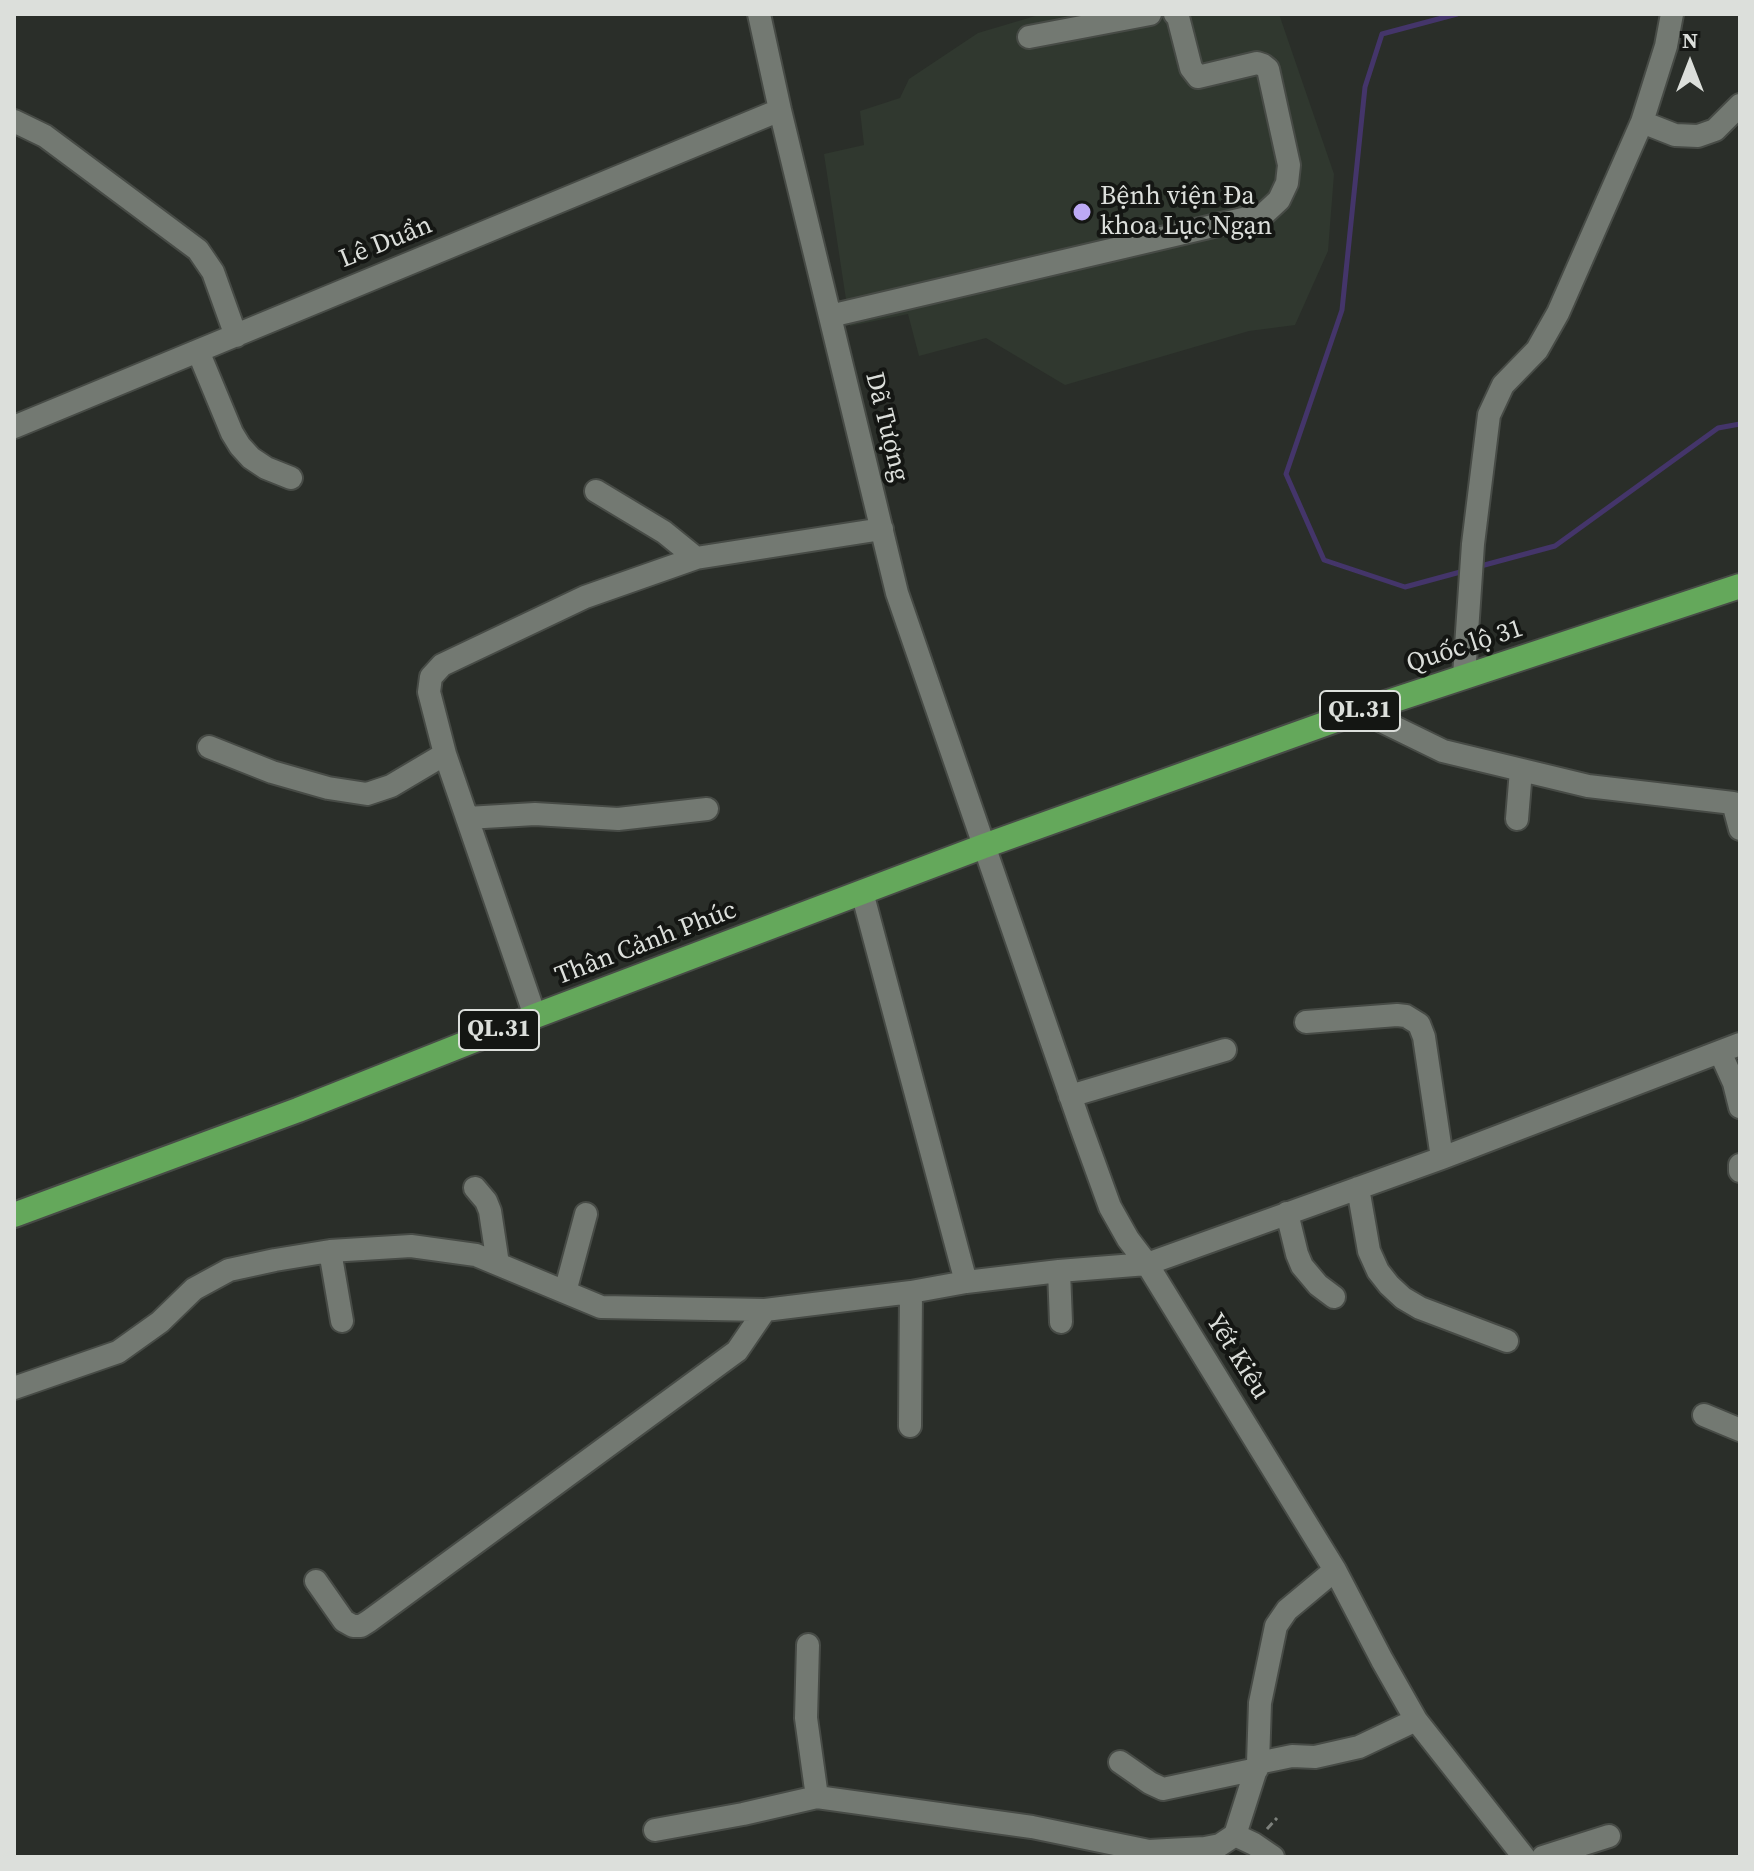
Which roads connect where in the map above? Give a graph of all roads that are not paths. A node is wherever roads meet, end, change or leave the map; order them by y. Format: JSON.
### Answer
{"nodes":[{"id":1,"x":759,"y":14,"type":"edge"},
{"id":2,"x":1150,"y":14,"type":"edge"},
{"id":3,"x":1175,"y":14,"type":"edge"},
{"id":4,"x":1672,"y":14,"type":"edge"},
{"id":5,"x":1029,"y":37,"type":"dead end"},
{"id":6,"x":1740,"y":105,"type":"edge"},
{"id":7,"x":780,"y":110,"type":"junction"},
{"id":8,"x":14,"y":121,"type":"edge"},
{"id":9,"x":1642,"y":122,"type":"junction"},
{"id":10,"x":830,"y":316,"type":"junction"},
{"id":11,"x":236,"y":336,"type":"junction"},
{"id":12,"x":198,"y":351,"type":"junction"},
{"id":13,"x":14,"y":427,"type":"edge"},
{"id":14,"x":291,"y":478,"type":"dead end"},
{"id":15,"x":596,"y":491,"type":"dead end"},
{"id":16,"x":882,"y":529,"type":"junction"},
{"id":17,"x":696,"y":558,"type":"junction"},
{"id":18,"x":1740,"y":586,"type":"edge"},
{"id":19,"x":1464,"y":676,"type":"junction"},
{"id":20,"x":1361,"y":711,"type":"junction"},
{"id":21,"x":209,"y":747,"type":"dead end"},
{"id":22,"x":445,"y":754,"type":"junction"},
{"id":23,"x":1521,"y":770,"type":"junction"},
{"id":24,"x":1737,"y":802,"type":"edge"},
{"id":25,"x":707,"y":809,"type":"dead end"},
{"id":26,"x":467,"y":818,"type":"junction"},
{"id":27,"x":1517,"y":819,"type":"dead end"},
{"id":28,"x":1740,"y":829,"type":"edge"},
{"id":29,"x":984,"y":846,"type":"junction"},
{"id":30,"x":862,"y":892,"type":"junction"},
{"id":31,"x":535,"y":1016,"type":"junction"},
{"id":32,"x":1306,"y":1022,"type":"dead end"},
{"id":33,"x":1730,"y":1048,"type":"edge"},
{"id":34,"x":1225,"y":1050,"type":"dead end"},
{"id":35,"x":1070,"y":1096,"type":"junction"},
{"id":36,"x":1740,"y":1107,"type":"edge"},
{"id":37,"x":1442,"y":1158,"type":"junction"},
{"id":38,"x":475,"y":1188,"type":"dead end"},
{"id":39,"x":1358,"y":1188,"type":"junction"},
{"id":40,"x":1287,"y":1213,"type":"junction"},
{"id":41,"x":586,"y":1214,"type":"dead end"},
{"id":42,"x":14,"y":1215,"type":"edge"},
{"id":43,"x":330,"y":1251,"type":"junction"},
{"id":44,"x":498,"y":1264,"type":"junction"},
{"id":45,"x":1147,"y":1264,"type":"junction"},
{"id":46,"x":1059,"y":1271,"type":"junction"},
{"id":47,"x":966,"y":1282,"type":"junction"},
{"id":48,"x":565,"y":1292,"type":"junction"},
{"id":49,"x":911,"y":1292,"type":"junction"},
{"id":50,"x":1334,"y":1297,"type":"dead end"},
{"id":51,"x":765,"y":1310,"type":"junction"},
{"id":52,"x":342,"y":1321,"type":"dead end"},
{"id":53,"x":1061,"y":1322,"type":"dead end"},
{"id":54,"x":1507,"y":1341,"type":"dead end"},
{"id":55,"x":14,"y":1388,"type":"edge"},
{"id":56,"x":1704,"y":1415,"type":"dead end"},
{"id":57,"x":910,"y":1426,"type":"dead end"},
{"id":58,"x":1740,"y":1430,"type":"edge"},
{"id":59,"x":1335,"y":1570,"type":"junction"},
{"id":60,"x":316,"y":1581,"type":"dead end"},
{"id":61,"x":808,"y":1645,"type":"dead end"},
{"id":62,"x":1416,"y":1720,"type":"junction"},
{"id":63,"x":1120,"y":1762,"type":"dead end"},
{"id":64,"x":1258,"y":1766,"type":"junction"},
{"id":65,"x":817,"y":1797,"type":"junction"},
{"id":66,"x":655,"y":1830,"type":"dead end"},
{"id":67,"x":1609,"y":1836,"type":"dead end"},
{"id":68,"x":1224,"y":1846,"type":"edge"},
{"id":69,"x":1149,"y":1854,"type":"edge"},
{"id":70,"x":1270,"y":1856,"type":"edge"},
{"id":71,"x":1524,"y":1857,"type":"edge"},
{"id":72,"x":1543,"y":1857,"type":"edge"}],
"edges":[{"from":1,"to":7,"type":"street","name":"Dã Tượng"},
{"from":2,"to":5,"type":"street"},
{"from":3,"to":10,"type":"street"},
{"from":4,"to":9,"type":"street"},
{"from":6,"to":9,"type":"street"},
{"from":7,"to":10,"type":"street","name":"Dã Tượng"},
{"from":7,"to":11,"type":"street","name":"Lê Duẩn"},
{"from":8,"to":11,"type":"street"},
{"from":9,"to":19,"type":"street"},
{"from":10,"to":16,"type":"street","name":"Dã Tượng"},
{"from":11,"to":12,"type":"street","name":"Lê Duẩn"},
{"from":12,"to":13,"type":"street","name":"Lê Duẩn"},
{"from":12,"to":14,"type":"street"},
{"from":15,"to":17,"type":"street"},
{"from":16,"to":17,"type":"street"},
{"from":16,"to":29,"type":"street","name":"Dã Tượng"},
{"from":17,"to":22,"type":"street"},
{"from":18,"to":19,"type":"highway","name":"Quốc lộ 31","number":"QL.31"},
{"from":19,"to":20,"type":"highway","name":"Quốc lộ 31","number":"QL.31"},
{"from":20,"to":23,"type":"street"},
{"from":20,"to":29,"type":"highway","name":"Quốc lộ 31","number":"QL.31"},
{"from":21,"to":22,"type":"street"},
{"from":22,"to":26,"type":"street"},
{"from":23,"to":24,"type":"street"},
{"from":23,"to":27,"type":"street"},
{"from":24,"to":28,"type":"street"},
{"from":25,"to":26,"type":"street"},
{"from":26,"to":31,"type":"street"},
{"from":29,"to":30,"type":"highway","name":"Thân Cảnh Phúc","number":"QL.31"},
{"from":29,"to":35,"type":"street","name":"Yết Kiêu"},
{"from":30,"to":31,"type":"highway","name":"Thân Cảnh Phúc","number":"QL.31"},
{"from":30,"to":47,"type":"street"},
{"from":31,"to":42,"type":"highway","name":"Thân Cảnh Phúc","number":"QL.31"},
{"from":32,"to":37,"type":"street"},
{"from":33,"to":36,"type":"street"},
{"from":33,"to":37,"type":"street"},
{"from":34,"to":35,"type":"street"},
{"from":35,"to":45,"type":"street","name":"Yết Kiêu"},
{"from":37,"to":39,"type":"street"},
{"from":38,"to":44,"type":"street"},
{"from":39,"to":40,"type":"street"},
{"from":39,"to":54,"type":"street"},
{"from":40,"to":45,"type":"street"},
{"from":40,"to":50,"type":"street"},
{"from":41,"to":48,"type":"street"},
{"from":43,"to":44,"type":"street"},
{"from":43,"to":52,"type":"street"},
{"from":43,"to":55,"type":"street"},
{"from":44,"to":48,"type":"street"},
{"from":45,"to":46,"type":"street"},
{"from":45,"to":59,"type":"street","name":"Yết Kiêu"},
{"from":46,"to":47,"type":"street"},
{"from":46,"to":53,"type":"street"},
{"from":47,"to":49,"type":"street"},
{"from":48,"to":51,"type":"street"},
{"from":49,"to":51,"type":"street"},
{"from":49,"to":57,"type":"street"},
{"from":51,"to":60,"type":"street"},
{"from":56,"to":58,"type":"street"},
{"from":59,"to":62,"type":"street","name":"Yết Kiêu"},
{"from":59,"to":64,"type":"street"},
{"from":61,"to":65,"type":"street"},
{"from":62,"to":64,"type":"street"},
{"from":62,"to":71,"type":"street","name":"Yết Kiêu"},
{"from":63,"to":64,"type":"street"},
{"from":64,"to":68,"type":"street"},
{"from":65,"to":66,"type":"street"},
{"from":65,"to":69,"type":"street"},
{"from":67,"to":72,"type":"street"},
{"from":68,"to":69,"type":"street"},
{"from":68,"to":70,"type":"street"}]}
